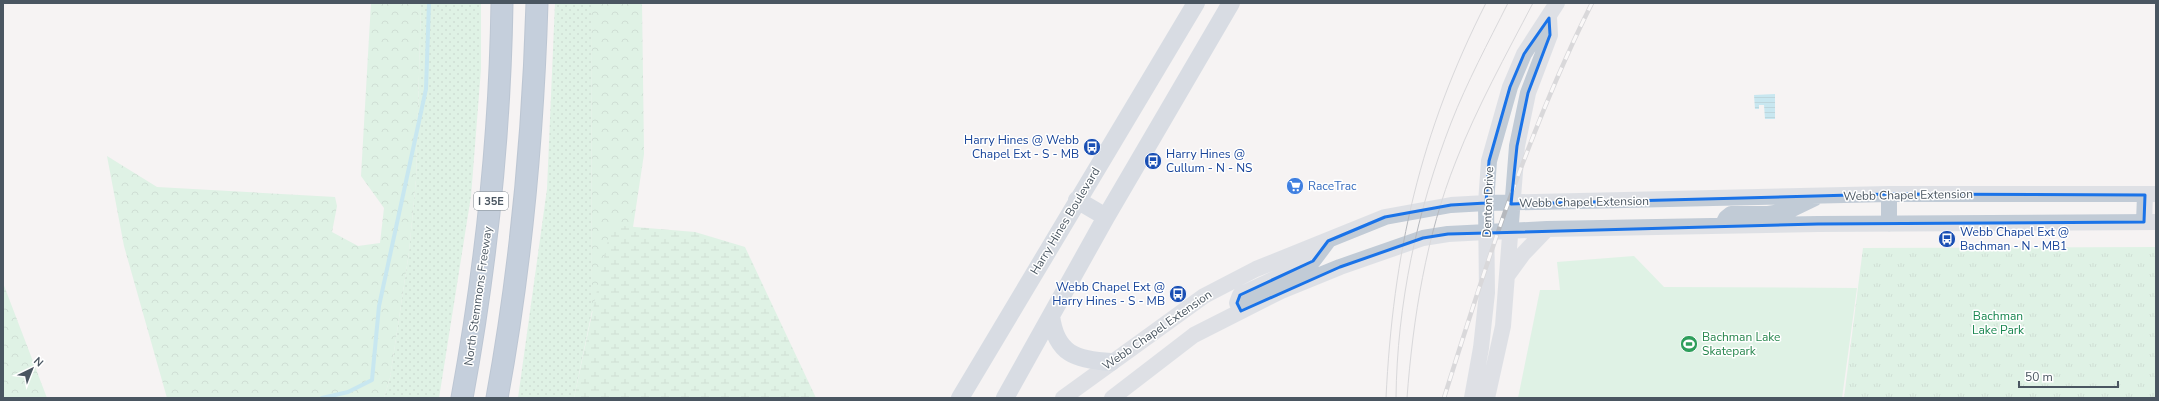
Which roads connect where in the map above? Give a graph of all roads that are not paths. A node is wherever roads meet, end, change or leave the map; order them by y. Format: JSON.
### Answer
{"nodes":[{"id":1,"x":502,"y":3,"type":"edge"},
{"id":2,"x":537,"y":3,"type":"edge"},
{"id":3,"x":1196,"y":3,"type":"edge"},
{"id":4,"x":1231,"y":3,"type":"edge"},
{"id":5,"x":1557,"y":3,"type":"edge"},
{"id":6,"x":1549,"y":18,"type":"junction"},
{"id":7,"x":1889,"y":194,"type":"junction"},
{"id":8,"x":2151,"y":194,"type":"edge"},
{"id":9,"x":1818,"y":196,"type":"junction"},
{"id":10,"x":1077,"y":200,"type":"junction"},
{"id":11,"x":1486,"y":203,"type":"junction"},
{"id":12,"x":1511,"y":204,"type":"junction"},
{"id":13,"x":1106,"y":217,"type":"junction"},
{"id":14,"x":2150,"y":222,"type":"edge"},
{"id":15,"x":1889,"y":224,"type":"junction"},
{"id":16,"x":1722,"y":226,"type":"junction"},
{"id":17,"x":1547,"y":229,"type":"junction"},
{"id":18,"x":1487,"y":232,"type":"junction"},
{"id":19,"x":1510,"y":232,"type":"junction"},
{"id":20,"x":1328,"y":241,"type":"junction"},
{"id":21,"x":1507,"y":276,"type":"junction"},
{"id":22,"x":1241,"y":311,"type":"junction"},
{"id":23,"x":1051,"y":316,"type":"junction"},
{"id":24,"x":1110,"y":362,"type":"junction"},
{"id":25,"x":462,"y":398,"type":"edge"},
{"id":26,"x":497,"y":398,"type":"edge"},
{"id":27,"x":960,"y":398,"type":"edge"},
{"id":28,"x":1005,"y":398,"type":"edge"},
{"id":29,"x":1063,"y":398,"type":"edge"},
{"id":30,"x":1112,"y":398,"type":"edge"},
{"id":31,"x":1472,"y":398,"type":"edge"},
{"id":32,"x":1487,"y":398,"type":"edge"}],
"edges":[{"from":1,"to":25,"type":"highway","name":"North Stemmons Freeway","number":"I 35E"},
{"from":2,"to":26,"type":"highway","number":"I 35E"},
{"from":3,"to":10,"type":"main road","name":"Harry Hines Boulevard"},
{"from":4,"to":13,"type":"main road"},
{"from":5,"to":6,"type":"main road","name":"Denton Drive"},
{"from":6,"to":11,"type":"main road","name":"Denton Drive"},
{"from":6,"to":12,"type":"main road","name":"Denton Drive"},
{"from":7,"to":8,"type":"main road","name":"Webb Chapel Extension"},
{"from":7,"to":9,"type":"main road","name":"Webb Chapel Extension"},
{"from":7,"to":15,"type":"main road"},
{"from":8,"to":14,"type":"main road"},
{"from":9,"to":12,"type":"main road","name":"Webb Chapel Extension"},
{"from":9,"to":16,"type":"main road"},
{"from":10,"to":13,"type":"main road"},
{"from":10,"to":27,"type":"main road","name":"Harry Hines Boulevard"},
{"from":11,"to":12,"type":"main road","name":"Webb Chapel Extension"},
{"from":11,"to":18,"type":"main road","name":"Denton Drive"},
{"from":11,"to":20,"type":"main road","name":"Webb Chapel Extension"},
{"from":12,"to":19,"type":"main road","name":"Denton Drive"},
{"from":13,"to":23,"type":"main road"},
{"from":14,"to":15,"type":"main road","name":"Webb Chapel Extension"},
{"from":15,"to":16,"type":"main road","name":"Webb Chapel Extension"},
{"from":16,"to":17,"type":"main road","name":"Webb Chapel Extension"},
{"from":17,"to":19,"type":"main road","name":"Webb Chapel Extension"},
{"from":17,"to":21,"type":"main road"},
{"from":18,"to":19,"type":"main road","name":"Webb Chapel Extension"},
{"from":18,"to":22,"type":"main road","name":"Webb Chapel Extension"},
{"from":18,"to":31,"type":"main road","name":"Denton Drive"},
{"from":19,"to":21,"type":"main road","name":"Denton Drive"},
{"from":20,"to":22,"type":"main road"},
{"from":20,"to":24,"type":"main road","name":"Webb Chapel Extension"},
{"from":21,"to":32,"type":"main road","name":"Denton Drive"},
{"from":22,"to":30,"type":"main road","name":"Webb Chapel Extension"},
{"from":23,"to":24,"type":"main road"},
{"from":23,"to":28,"type":"main road"},
{"from":24,"to":29,"type":"main road","name":"Webb Chapel Extension"}]}
